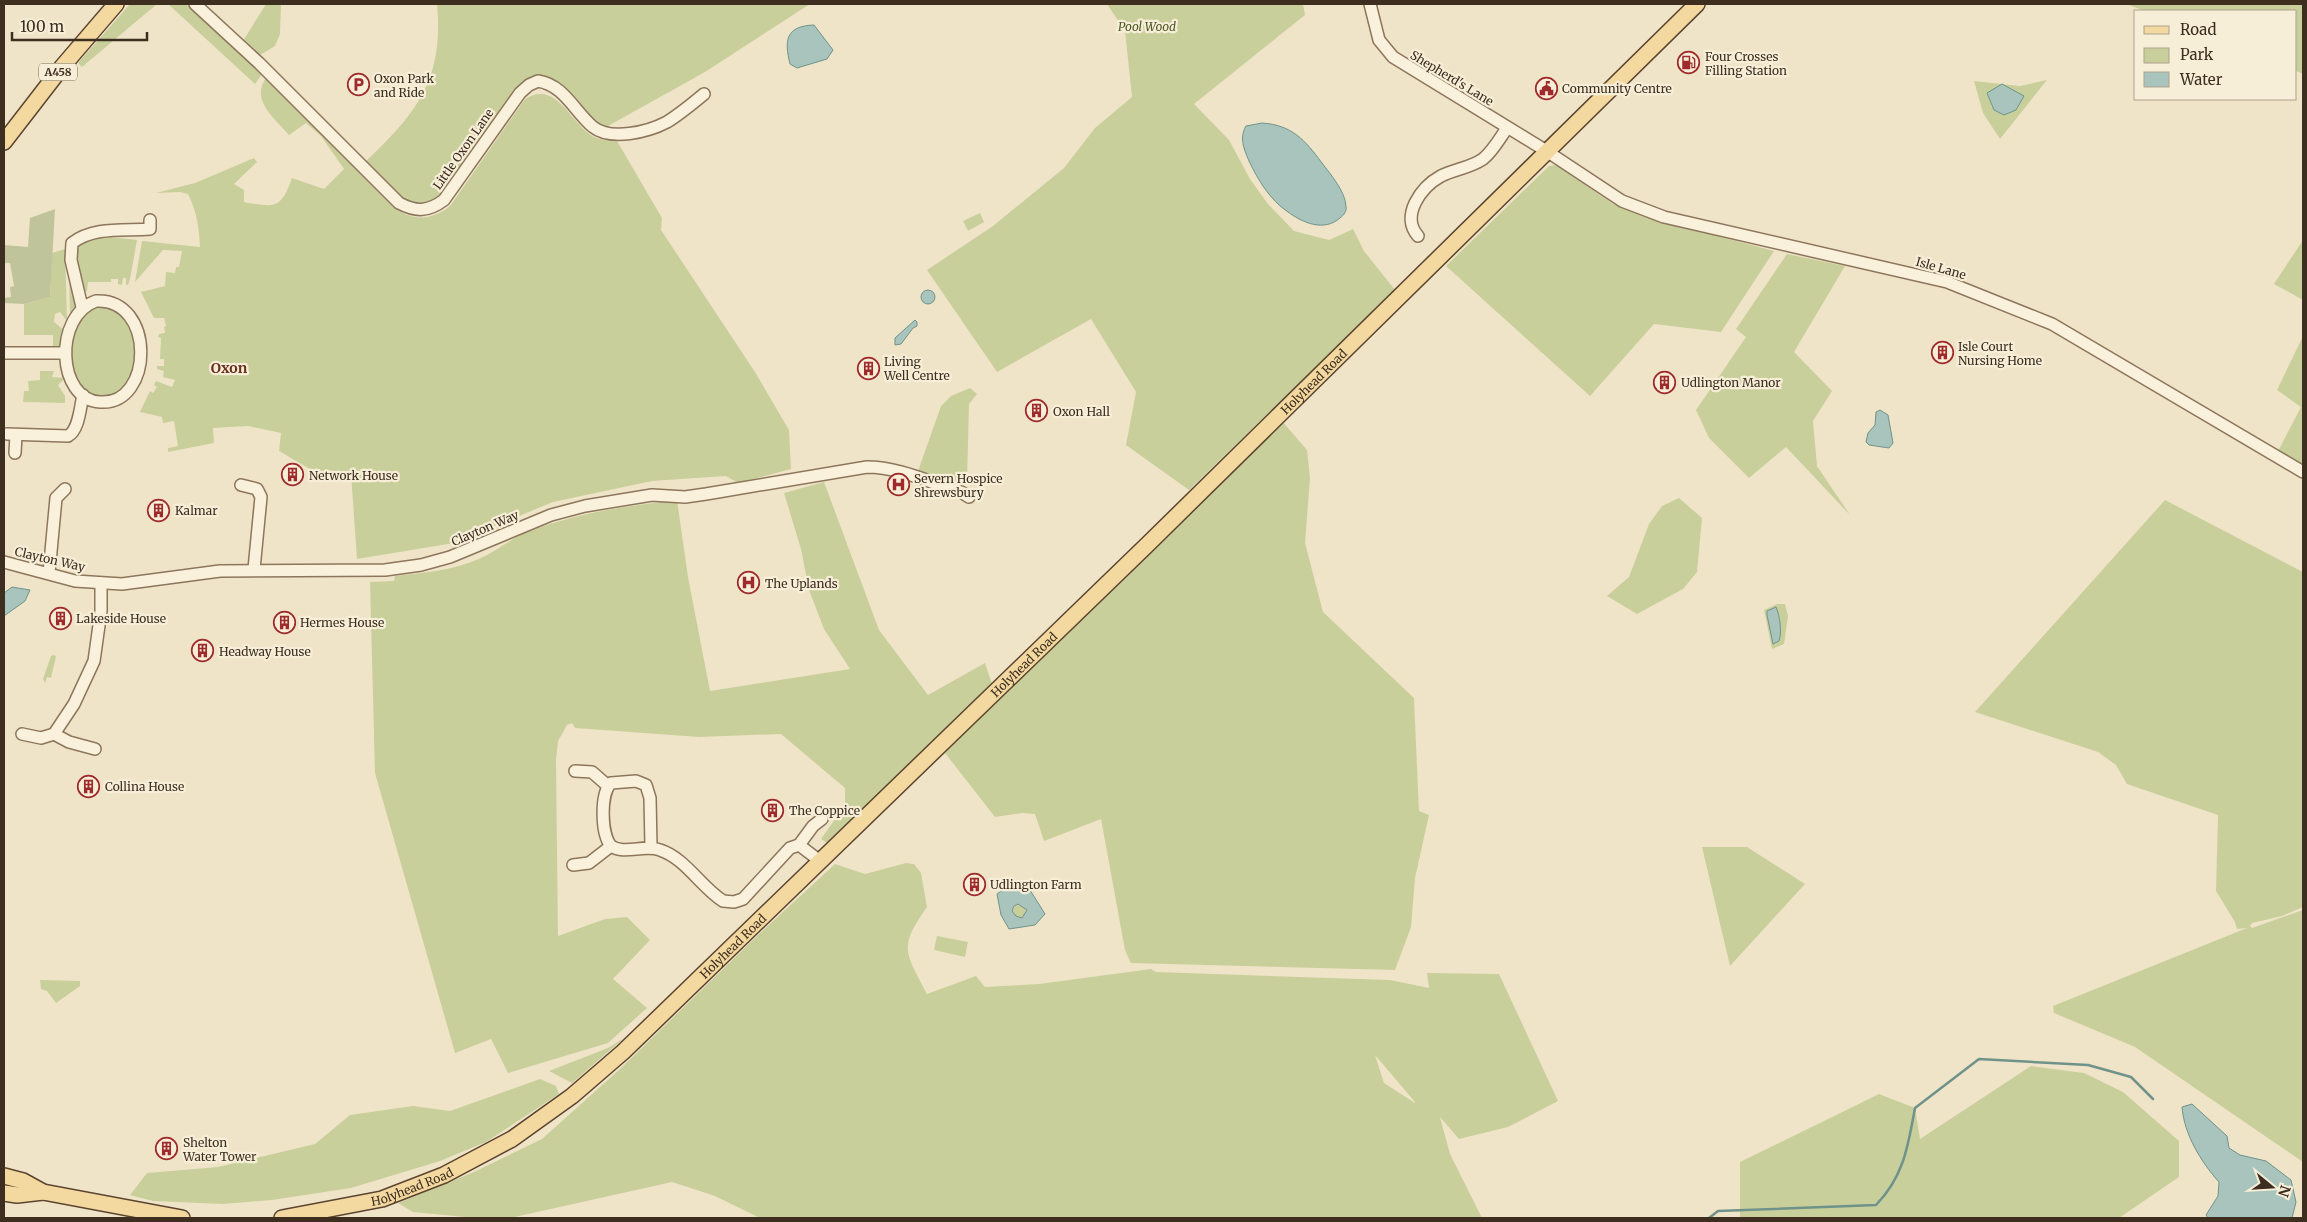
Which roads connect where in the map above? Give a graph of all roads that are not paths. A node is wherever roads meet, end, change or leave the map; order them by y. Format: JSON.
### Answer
{"nodes":[{"id":1,"x":116,"y":4,"type":"edge"},
{"id":2,"x":195,"y":4,"type":"edge"},
{"id":3,"x":1370,"y":4,"type":"edge"},
{"id":4,"x":1697,"y":4,"type":"edge"},
{"id":5,"x":704,"y":94,"type":"dead end"},
{"id":6,"x":1507,"y":128,"type":"junction"},
{"id":7,"x":4,"y":142,"type":"edge"},
{"id":8,"x":1548,"y":152,"type":"junction"},
{"id":9,"x":150,"y":220,"type":"dead end"},
{"id":10,"x":1411,"y":234,"type":"dead end"},
{"id":11,"x":82,"y":307,"type":"junction"},
{"id":12,"x":4,"y":353,"type":"edge"},
{"id":13,"x":65,"y":353,"type":"junction"},
{"id":14,"x":84,"y":395,"type":"junction"},
{"id":15,"x":15,"y":453,"type":"dead end"},
{"id":16,"x":2303,"y":472,"type":"edge"},
{"id":17,"x":241,"y":485,"type":"dead end"},
{"id":18,"x":64,"y":489,"type":"dead end"},
{"id":19,"x":969,"y":497,"type":"dead end"},
{"id":20,"x":4,"y":562,"type":"edge"},
{"id":21,"x":254,"y":569,"type":"junction"},
{"id":22,"x":49,"y":573,"type":"junction"},
{"id":23,"x":101,"y":583,"type":"junction"},
{"id":24,"x":22,"y":734,"type":"dead end"},
{"id":25,"x":54,"y":734,"type":"junction"},
{"id":26,"x":95,"y":749,"type":"dead end"},
{"id":27,"x":575,"y":771,"type":"dead end"},
{"id":28,"x":608,"y":786,"type":"junction"},
{"id":29,"x":822,"y":819,"type":"dead end"},
{"id":30,"x":800,"y":845,"type":"junction"},
{"id":31,"x":611,"y":846,"type":"junction"},
{"id":32,"x":651,"y":847,"type":"junction"},
{"id":33,"x":820,"y":862,"type":"junction"},
{"id":34,"x":573,"y":865,"type":"dead end"},
{"id":35,"x":4,"y":1176,"type":"edge"},
{"id":36,"x":43,"y":1192,"type":"junction"},
{"id":37,"x":4,"y":1193,"type":"edge"},
{"id":38,"x":182,"y":1218,"type":"edge"},
{"id":39,"x":282,"y":1218,"type":"edge"}],
"edges":[{"from":1,"to":7,"type":"main road","number":"A458"},
{"from":2,"to":5,"type":"street","name":"Little Oxon Lane"},
{"from":3,"to":6,"type":"street","name":"Shepherd's Lane"},
{"from":4,"to":8,"type":"main road","name":"Holyhead Road"},
{"from":6,"to":8,"type":"street","name":"Shepherd's Lane"},
{"from":6,"to":10,"type":"street"},
{"from":8,"to":16,"type":"street","name":"Isle Lane"},
{"from":8,"to":33,"type":"main road","name":"Holyhead Road"},
{"from":9,"to":11,"type":"street"},
{"from":11,"to":13,"type":"street"},
{"from":11,"to":14,"type":"street"},
{"from":12,"to":13,"type":"street"},
{"from":13,"to":14,"type":"street"},
{"from":14,"to":15,"type":"street"},
{"from":17,"to":21,"type":"street"},
{"from":18,"to":22,"type":"street"},
{"from":19,"to":21,"type":"street","name":"Clayton Way"},
{"from":20,"to":22,"type":"street","name":"Clayton Way"},
{"from":21,"to":23,"type":"street","name":"Clayton Way"},
{"from":22,"to":23,"type":"street","name":"Clayton Way"},
{"from":23,"to":25,"type":"street"},
{"from":24,"to":25,"type":"street"},
{"from":25,"to":26,"type":"street"},
{"from":27,"to":28,"type":"street"},
{"from":28,"to":31,"type":"street"},
{"from":28,"to":32,"type":"street"},
{"from":29,"to":30,"type":"street"},
{"from":30,"to":32,"type":"street"},
{"from":30,"to":33,"type":"street"},
{"from":31,"to":32,"type":"street"},
{"from":31,"to":34,"type":"street"},
{"from":33,"to":39,"type":"main road","name":"Holyhead Road"},
{"from":35,"to":36,"type":"main road"},
{"from":36,"to":37,"type":"main road"},
{"from":36,"to":38,"type":"main road"}]}
